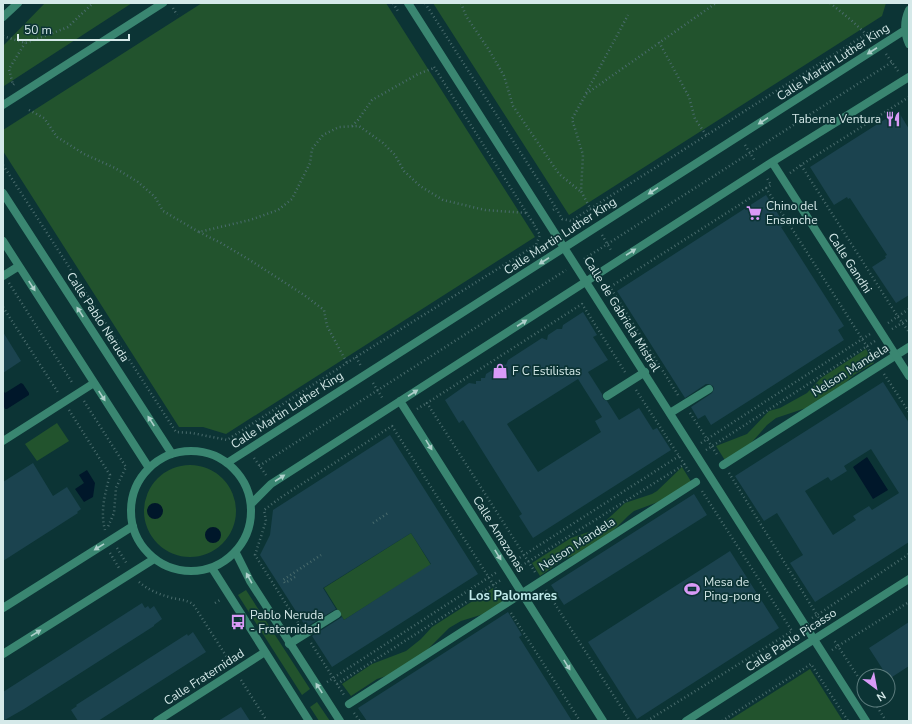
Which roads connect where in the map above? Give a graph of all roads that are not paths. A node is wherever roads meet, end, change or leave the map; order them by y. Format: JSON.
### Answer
{"nodes":[{"id":1,"x":18,"y":3,"type":"edge"},
{"id":2,"x":163,"y":3,"type":"edge"},
{"id":3,"x":408,"y":3,"type":"edge"},
{"id":4,"x":909,"y":10,"type":"edge"},
{"id":5,"x":3,"y":17,"type":"edge"},
{"id":6,"x":905,"y":30,"type":"junction"},
{"id":7,"x":909,"y":44,"type":"edge"},
{"id":8,"x":906,"y":78,"type":"edge"},
{"id":9,"x":3,"y":105,"type":"edge"},
{"id":10,"x":772,"y":162,"type":"junction"},
{"id":11,"x":3,"y":193,"type":"edge"},
{"id":12,"x":3,"y":242,"type":"edge"},
{"id":13,"x":565,"y":247,"type":"junction"},
{"id":14,"x":19,"y":266,"type":"junction"},
{"id":15,"x":3,"y":276,"type":"edge"},
{"id":16,"x":587,"y":281,"type":"junction"},
{"id":17,"x":909,"y":347,"type":"edge"},
{"id":18,"x":896,"y":355,"type":"junction"},
{"id":19,"x":645,"y":372,"type":"junction"},
{"id":20,"x":909,"y":376,"type":"edge"},
{"id":21,"x":94,"y":383,"type":"junction"},
{"id":22,"x":709,"y":388,"type":"dead end"},
{"id":23,"x":607,"y":396,"type":"dead end"},
{"id":24,"x":400,"y":401,"type":"junction"},
{"id":25,"x":670,"y":413,"type":"junction"},
{"id":26,"x":3,"y":441,"type":"edge"},
{"id":27,"x":172,"y":454,"type":"junction"},
{"id":28,"x":227,"y":462,"type":"junction"},
{"id":29,"x":723,"y":465,"type":"road end"},
{"id":30,"x":149,"y":468,"type":"junction"},
{"id":31,"x":696,"y":482,"type":"road end"},
{"id":32,"x":251,"y":504,"type":"junction"},
{"id":33,"x":133,"y":526,"type":"junction"},
{"id":34,"x":236,"y":552,"type":"junction"},
{"id":35,"x":154,"y":559,"type":"junction"},
{"id":36,"x":212,"y":568,"type":"junction"},
{"id":37,"x":909,"y":579,"type":"edge"},
{"id":38,"x":522,"y":593,"type":"junction"},
{"id":39,"x":3,"y":608,"type":"edge"},
{"id":40,"x":336,"y":614,"type":"dead end"},
{"id":41,"x":813,"y":640,"type":"junction"},
{"id":42,"x":289,"y":644,"type":"junction"},
{"id":43,"x":264,"y":652,"type":"junction"},
{"id":44,"x":3,"y":654,"type":"edge"},
{"id":45,"x":349,"y":704,"type":"dead end"},
{"id":46,"x":157,"y":721,"type":"edge"},
{"id":47,"x":309,"y":721,"type":"edge"},
{"id":48,"x":340,"y":721,"type":"edge"},
{"id":49,"x":603,"y":721,"type":"edge"},
{"id":50,"x":686,"y":721,"type":"edge"},
{"id":51,"x":866,"y":721,"type":"edge"}],
"edges":[{"from":1,"to":5,"type":"street"},
{"from":2,"to":9,"type":"street"},
{"from":3,"to":13,"type":"street","name":"Calle de Gabriela Mistral"},
{"from":4,"to":6,"type":"street"},
{"from":6,"to":7,"type":"street"},
{"from":6,"to":13,"type":"street","name":"Calle Martin Luther King","one_way":true},
{"from":8,"to":10,"type":"street"},
{"from":16,"to":10,"type":"street","one_way":true},
{"from":10,"to":18,"type":"street","name":"Calle Gandhi"},
{"from":27,"to":11,"type":"street","name":"Calle Pablo Neruda","one_way":true},
{"from":12,"to":14,"type":"street"},
{"from":13,"to":16,"type":"street","name":"Calle de Gabriela Mistral"},
{"from":13,"to":28,"type":"street","name":"Calle Martin Luther King","one_way":true},
{"from":14,"to":15,"type":"street"},
{"from":14,"to":21,"type":"street","one_way":true},
{"from":16,"to":19,"type":"street","name":"Calle de Gabriela Mistral"},
{"from":24,"to":16,"type":"street","one_way":true},
{"from":17,"to":18,"type":"street","name":"Nelson Mandela"},
{"from":18,"to":20,"type":"street","name":"Calle Gandhi"},
{"from":18,"to":29,"type":"street","name":"Nelson Mandela"},
{"from":19,"to":23,"type":"street"},
{"from":19,"to":25,"type":"street","name":"Calle de Gabriela Mistral"},
{"from":21,"to":26,"type":"street"},
{"from":21,"to":30,"type":"street","one_way":true},
{"from":22,"to":25,"type":"street"},
{"from":32,"to":24,"type":"street","one_way":true},
{"from":24,"to":38,"type":"street","name":"Calle Amazonas","one_way":true},
{"from":25,"to":41,"type":"street","name":"Calle de Gabriela Mistral"},
{"from":27,"to":28,"type":"street"},
{"from":27,"to":30,"type":"street"},
{"from":28,"to":32,"type":"street"},
{"from":30,"to":33,"type":"street"},
{"from":31,"to":38,"type":"street","name":"Nelson Mandela"},
{"from":32,"to":34,"type":"street"},
{"from":33,"to":35,"type":"street"},
{"from":33,"to":39,"type":"street","one_way":true},
{"from":34,"to":36,"type":"street"},
{"from":42,"to":34,"type":"street","one_way":true},
{"from":35,"to":36,"type":"street"},
{"from":44,"to":35,"type":"street","one_way":true},
{"from":36,"to":43,"type":"street"},
{"from":37,"to":41,"type":"street","name":"Calle Pablo Picasso"},
{"from":38,"to":45,"type":"street","name":"Nelson Mandela"},
{"from":38,"to":49,"type":"street","name":"Calle Amazonas","one_way":true},
{"from":40,"to":42,"type":"street"},
{"from":41,"to":50,"type":"street","name":"Calle Pablo Picasso"},
{"from":41,"to":51,"type":"street","name":"Calle de Gabriela Mistral"},
{"from":48,"to":42,"type":"street","one_way":true},
{"from":43,"to":46,"type":"street","name":"Calle Fraternidad"},
{"from":43,"to":47,"type":"street"}]}
